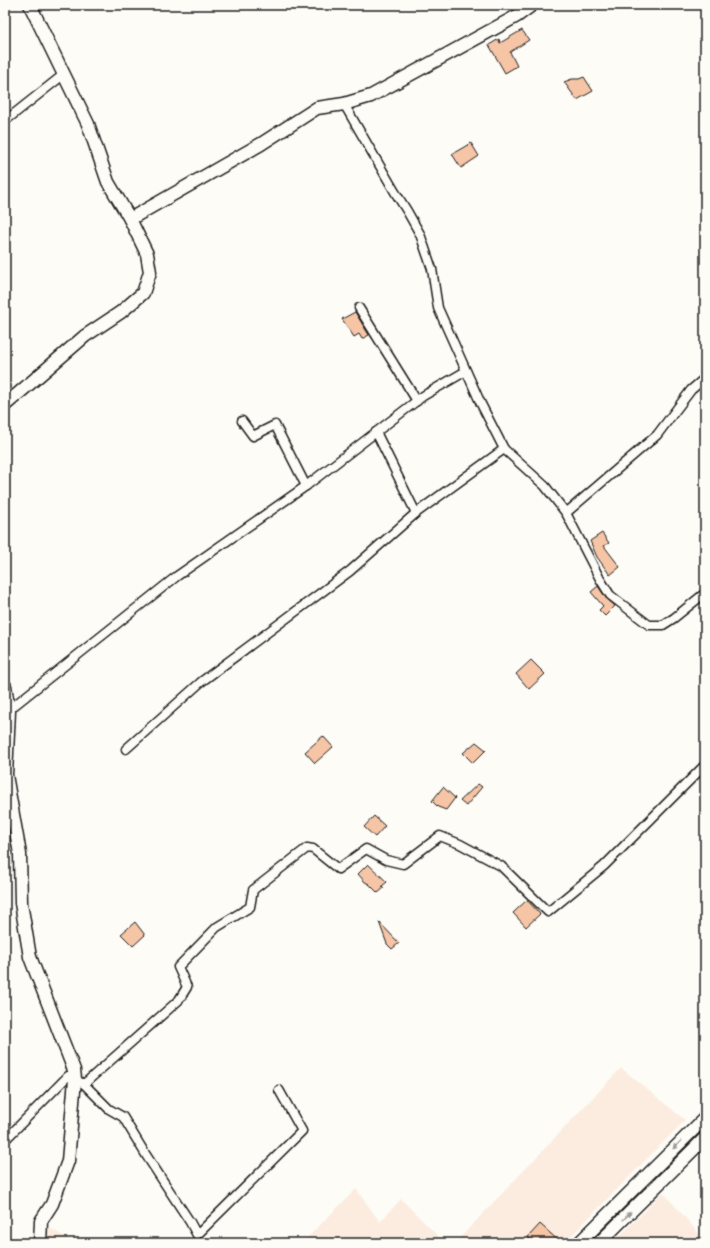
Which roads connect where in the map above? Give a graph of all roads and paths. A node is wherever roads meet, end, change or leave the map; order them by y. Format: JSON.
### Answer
{"nodes":[{"id":1,"x":30,"y":5,"type":"edge"},
{"id":2,"x":532,"y":5,"type":"edge"},
{"id":3,"x":63,"y":75,"type":"junction"},
{"id":4,"x":344,"y":104,"type":"junction"},
{"id":5,"x":5,"y":121,"type":"edge"},
{"id":6,"x":130,"y":219,"type":"junction"},
{"id":7,"x":359,"y":308,"type":"dead end"},
{"id":8,"x":466,"y":371,"type":"junction"},
{"id":9,"x":705,"y":378,"type":"edge"},
{"id":10,"x":417,"y":401,"type":"junction"},
{"id":11,"x":5,"y":404,"type":"edge"},
{"id":12,"x":242,"y":421,"type":"dead end"},
{"id":13,"x":376,"y":432,"type":"junction"},
{"id":14,"x":504,"y":448,"type":"junction"},
{"id":15,"x":306,"y":486,"type":"junction"},
{"id":16,"x":566,"y":512,"type":"junction"},
{"id":17,"x":416,"y":513,"type":"junction"},
{"id":18,"x":705,"y":593,"type":"edge"},
{"id":19,"x":5,"y":686,"type":"edge"},
{"id":20,"x":7,"y":712,"type":"edge"},
{"id":21,"x":126,"y":749,"type":"dead end"},
{"id":22,"x":705,"y":765,"type":"edge"},
{"id":23,"x":80,"y":1082,"type":"junction"},
{"id":24,"x":279,"y":1090,"type":"dead end"},
{"id":25,"x":705,"y":1118,"type":"edge"},
{"id":26,"x":705,"y":1138,"type":"edge"},
{"id":27,"x":5,"y":1140,"type":"edge"},
{"id":28,"x":40,"y":1243,"type":"edge"},
{"id":29,"x":579,"y":1243,"type":"edge"},
{"id":30,"x":599,"y":1243,"type":"edge"}],
"edges":[{"from":1,"to":3,"type":"street"},
{"from":2,"to":4,"type":"street"},
{"from":3,"to":5,"type":"street"},
{"from":3,"to":6,"type":"street"},
{"from":4,"to":6,"type":"street"},
{"from":4,"to":8,"type":"street"},
{"from":6,"to":11,"type":"street"},
{"from":7,"to":10,"type":"street"},
{"from":8,"to":10,"type":"street"},
{"from":8,"to":14,"type":"street"},
{"from":9,"to":16,"type":"street"},
{"from":10,"to":13,"type":"street"},
{"from":12,"to":15,"type":"street"},
{"from":13,"to":15,"type":"street"},
{"from":13,"to":17,"type":"street"},
{"from":14,"to":16,"type":"street"},
{"from":14,"to":17,"type":"street"},
{"from":15,"to":20,"type":"street"},
{"from":16,"to":18,"type":"street"},
{"from":17,"to":21,"type":"street"},
{"from":19,"to":20,"type":"street"},
{"from":20,"to":23,"type":"street"},
{"from":22,"to":23,"type":"street"},
{"from":23,"to":24,"type":"street"},
{"from":23,"to":27,"type":"street"},
{"from":23,"to":28,"type":"street"},
{"from":25,"to":29,"type":"street","one_way":true},
{"from":30,"to":26,"type":"street","one_way":true}]}
